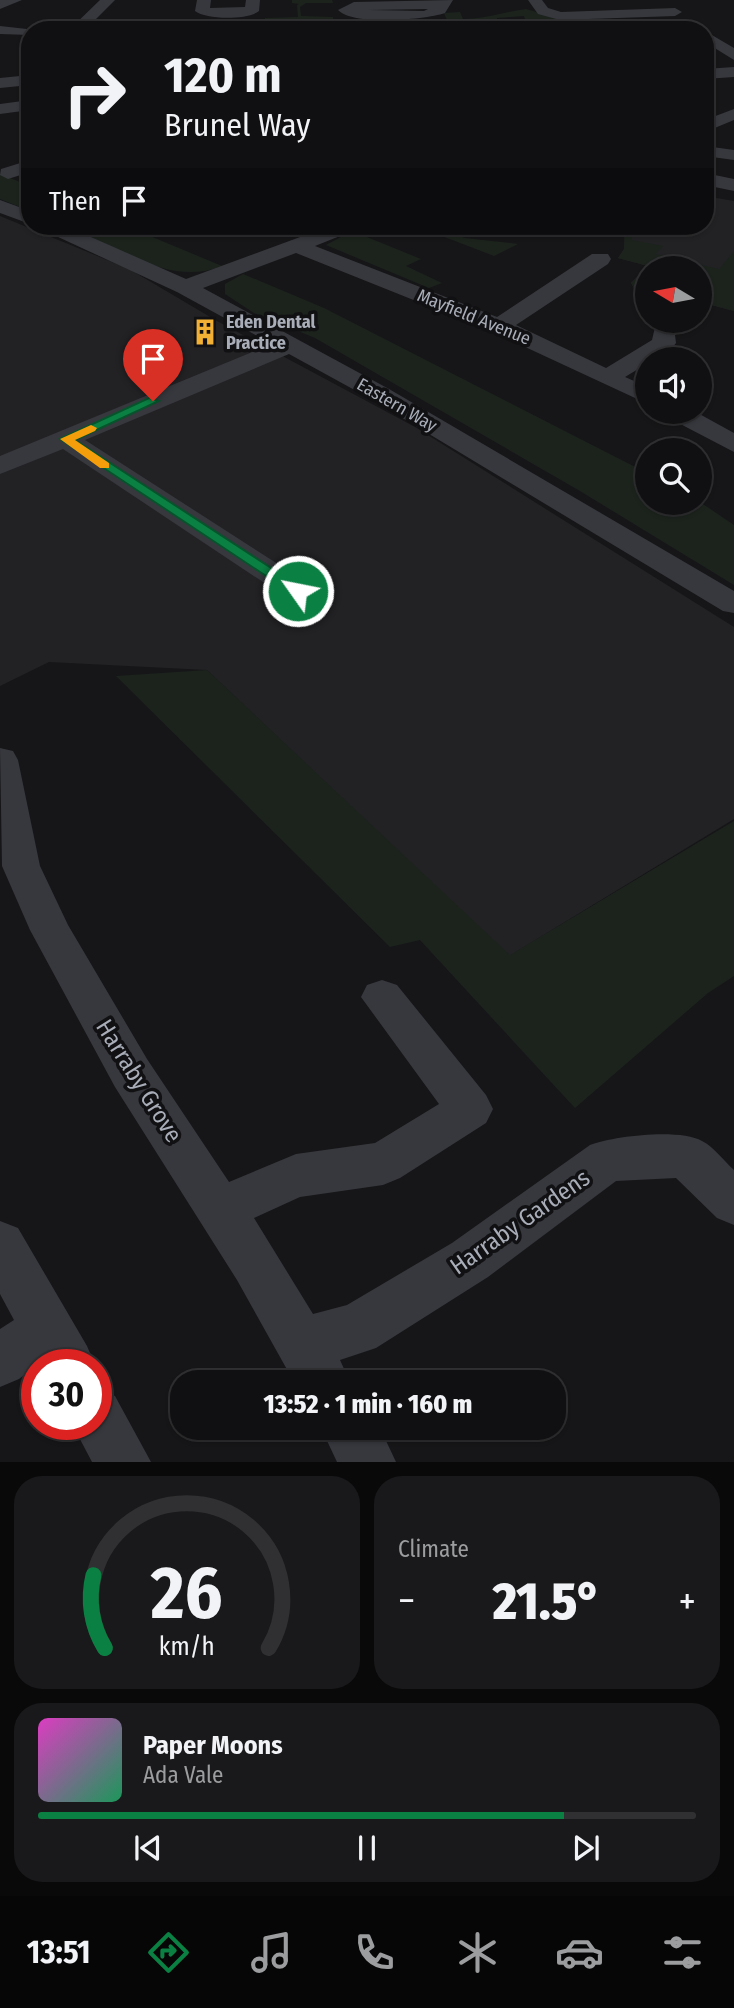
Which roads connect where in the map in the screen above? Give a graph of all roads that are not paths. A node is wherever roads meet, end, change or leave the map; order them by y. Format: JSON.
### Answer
{"nodes":[{"id":1,"x":15,"y":0,"type":"edge"},
{"id":2,"x":108,"y":0,"type":"edge"},
{"id":3,"x":204,"y":0,"type":"edge"},
{"id":4,"x":253,"y":0,"type":"edge"},
{"id":5,"x":535,"y":0,"type":"edge"},
{"id":6,"x":657,"y":0,"type":"edge"},
{"id":7,"x":444,"y":2,"type":"edge"},
{"id":8,"x":0,"y":5,"type":"edge"},
{"id":9,"x":675,"y":12,"type":"junction"},
{"id":10,"x":86,"y":21,"type":"edge"},
{"id":11,"x":686,"y":21,"type":"edge"},
{"id":12,"x":0,"y":30,"type":"edge"},
{"id":13,"x":21,"y":31,"type":"edge"},
{"id":14,"x":714,"y":42,"type":"edge"},
{"id":15,"x":734,"y":55,"type":"edge"},
{"id":16,"x":734,"y":72,"type":"edge"},
{"id":17,"x":714,"y":73,"type":"edge"},
{"id":18,"x":21,"y":81,"type":"edge"},
{"id":19,"x":0,"y":83,"type":"edge"},
{"id":20,"x":21,"y":106,"type":"edge"},
{"id":21,"x":0,"y":109,"type":"edge"},
{"id":22,"x":714,"y":152,"type":"edge"},
{"id":23,"x":734,"y":155,"type":"edge"},
{"id":24,"x":21,"y":169,"type":"edge"},
{"id":25,"x":8,"y":173,"type":"dead end"},
{"id":26,"x":714,"y":181,"type":"edge"},
{"id":27,"x":734,"y":185,"type":"edge"},
{"id":28,"x":0,"y":206,"type":"edge"},
{"id":29,"x":21,"y":214,"type":"edge"},
{"id":30,"x":70,"y":235,"type":"edge"},
{"id":31,"x":325,"y":235,"type":"edge"},
{"id":32,"x":297,"y":246,"type":"junction"},
{"id":33,"x":600,"y":258,"type":"dead end"},
{"id":34,"x":185,"y":287,"type":"junction"},
{"id":35,"x":499,"y":326,"type":"junction"},
{"id":36,"x":663,"y":333,"type":"edge"},
{"id":37,"x":290,"y":345,"type":"junction"},
{"id":38,"x":609,"y":376,"type":"junction"},
{"id":39,"x":635,"y":390,"type":"edge"},
{"id":40,"x":702,"y":424,"type":"edge"},
{"id":41,"x":729,"y":437,"type":"edge"},
{"id":42,"x":66,"y":439,"type":"junction"},
{"id":43,"x":0,"y":466,"type":"edge"},
{"id":44,"x":298,"y":591,"type":"dead end"},
{"id":45,"x":734,"y":604,"type":"edge"},
{"id":46,"x":0,"y":760,"type":"edge"},
{"id":47,"x":382,"y":997,"type":"dead end"},
{"id":48,"x":734,"y":1202,"type":"edge"},
{"id":49,"x":220,"y":1209,"type":"junction"},
{"id":50,"x":0,"y":1245,"type":"edge"},
{"id":51,"x":57,"y":1347,"type":"edge"},
{"id":52,"x":0,"y":1360,"type":"edge"},
{"id":53,"x":312,"y":1363,"type":"edge"},
{"id":54,"x":110,"y":1440,"type":"edge"},
{"id":55,"x":356,"y":1440,"type":"edge"},
{"id":56,"x":123,"y":1462,"type":"edge"},
{"id":57,"x":368,"y":1462,"type":"edge"}],
"edges":[{"from":1,"to":8,"type":"street"},
{"from":2,"to":10,"type":"street"},
{"from":3,"to":4,"type":"street"},
{"from":5,"to":9,"type":"street"},
{"from":6,"to":9,"type":"street"},
{"from":7,"to":7,"type":"street"},
{"from":9,"to":11,"type":"street"},
{"from":12,"to":13,"type":"street"},
{"from":14,"to":15,"type":"street"},
{"from":16,"to":17,"type":"street"},
{"from":18,"to":19,"type":"street"},
{"from":20,"to":21,"type":"street"},
{"from":22,"to":23,"type":"street"},
{"from":24,"to":25,"type":"street"},
{"from":26,"to":27,"type":"street"},
{"from":28,"to":29,"type":"street"},
{"from":30,"to":34,"type":"street","name":"Eastern Way"},
{"from":31,"to":32,"type":"street"},
{"from":32,"to":34,"type":"street"},
{"from":32,"to":35,"type":"street","name":"Mayfield Avenue"},
{"from":33,"to":35,"type":"street"},
{"from":34,"to":37,"type":"street","name":"Eastern Way"},
{"from":35,"to":38,"type":"street","name":"Mayfield Avenue"},
{"from":36,"to":38,"type":"street"},
{"from":37,"to":42,"type":"street"},
{"from":37,"to":45,"type":"street","name":"Eastern Way"},
{"from":38,"to":39,"type":"street","name":"Mayfield Avenue"},
{"from":40,"to":41,"type":"street"},
{"from":42,"to":43,"type":"street"},
{"from":42,"to":44,"type":"street"},
{"from":46,"to":49,"type":"street","name":"Harraby Grove"},
{"from":47,"to":49,"type":"street"},
{"from":48,"to":53,"type":"street","name":"Harraby Gardens"},
{"from":49,"to":53,"type":"street","name":"Harraby Grove"},
{"from":50,"to":51,"type":"street"},
{"from":51,"to":52,"type":"street"},
{"from":54,"to":56,"type":"street"},
{"from":55,"to":57,"type":"street"}]}
